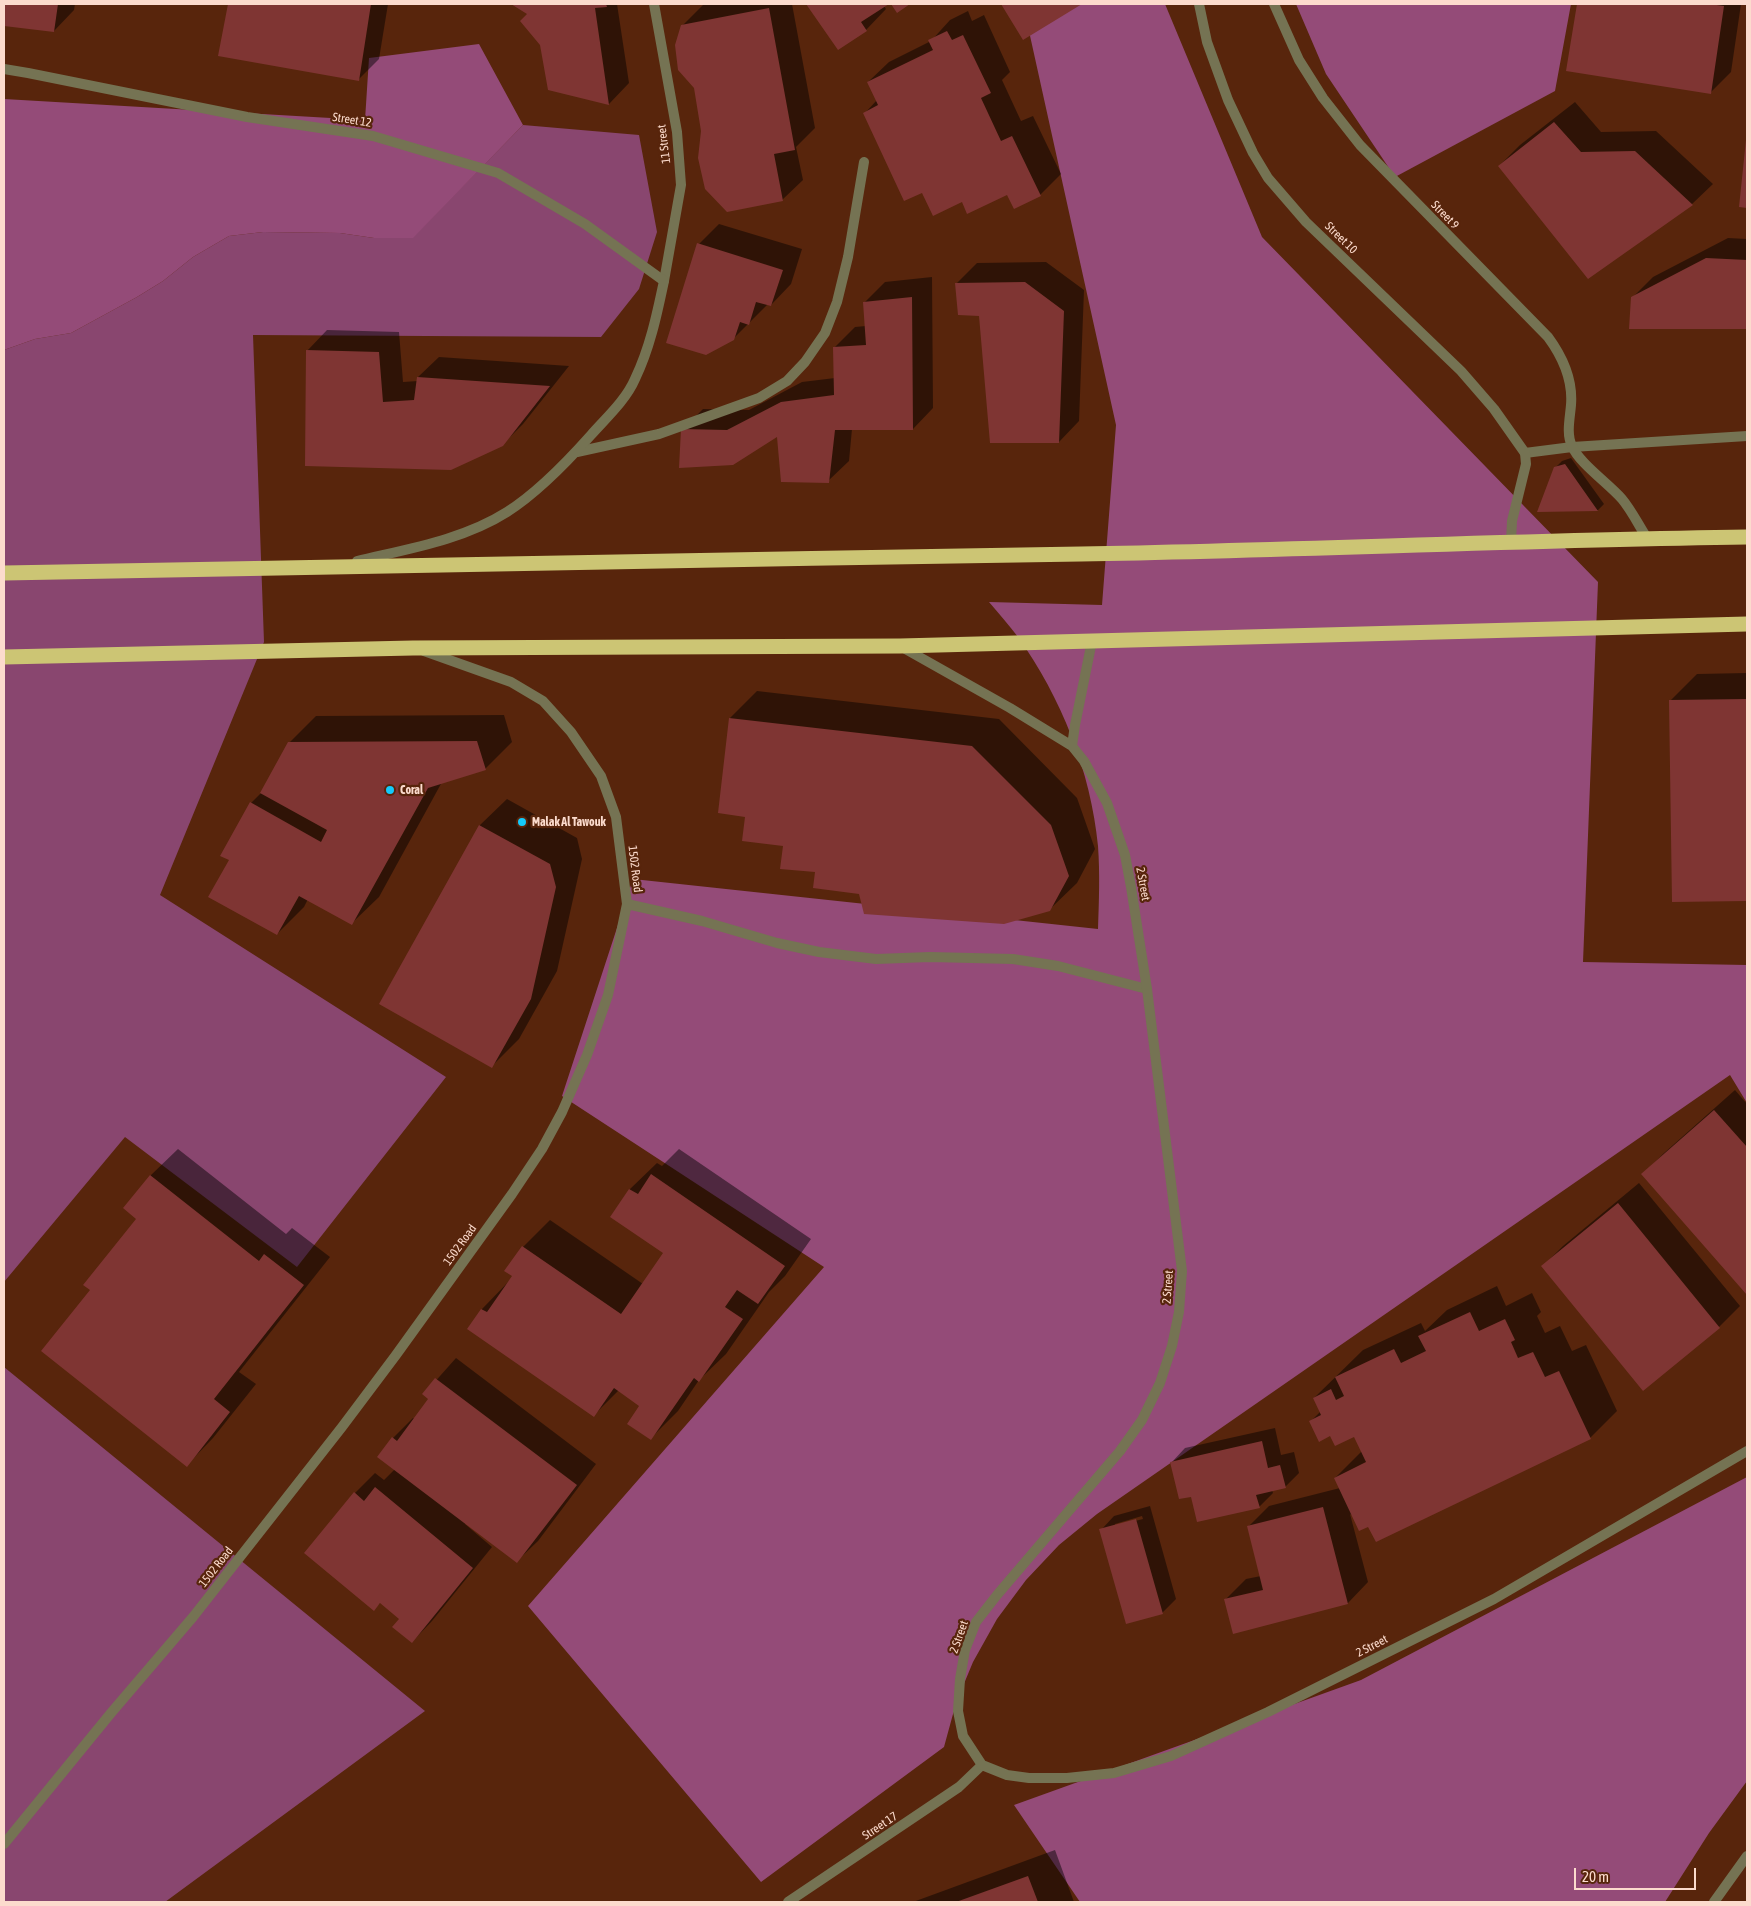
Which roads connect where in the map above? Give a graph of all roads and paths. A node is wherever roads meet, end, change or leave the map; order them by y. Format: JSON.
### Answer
{"nodes":[{"id":1,"x":654,"y":4,"type":"edge"},
{"id":2,"x":1199,"y":4,"type":"edge"},
{"id":3,"x":1274,"y":4,"type":"edge"},
{"id":4,"x":4,"y":70,"type":"edge"},
{"id":5,"x":864,"y":162,"type":"dead end"},
{"id":6,"x":664,"y":281,"type":"junction"},
{"id":7,"x":1747,"y":436,"type":"edge"},
{"id":8,"x":1572,"y":448,"type":"junction"},
{"id":9,"x":577,"y":452,"type":"junction"},
{"id":10,"x":1526,"y":453,"type":"junction"},
{"id":11,"x":1747,"y":537,"type":"edge"},
{"id":12,"x":1647,"y":538,"type":"junction"},
{"id":13,"x":1511,"y":541,"type":"junction"},
{"id":14,"x":342,"y":565,"type":"junction"},
{"id":15,"x":4,"y":573,"type":"edge"},
{"id":16,"x":1747,"y":624,"type":"edge"},
{"id":17,"x":1092,"y":641,"type":"junction"},
{"id":18,"x":900,"y":646,"type":"junction"},
{"id":19,"x":414,"y":648,"type":"junction"},
{"id":20,"x":4,"y":656,"type":"edge"},
{"id":21,"x":1072,"y":746,"type":"junction"},
{"id":22,"x":627,"y":904,"type":"junction"},
{"id":23,"x":1147,"y":989,"type":"junction"},
{"id":24,"x":1747,"y":1451,"type":"edge"},
{"id":25,"x":982,"y":1765,"type":"junction"},
{"id":26,"x":4,"y":1844,"type":"edge"},
{"id":27,"x":1747,"y":1856,"type":"edge"},
{"id":28,"x":788,"y":1902,"type":"edge"},
{"id":29,"x":1714,"y":1902,"type":"edge"}],
"edges":[{"from":1,"to":6,"type":"street","name":"11 Street"},
{"from":2,"to":10,"type":"street","name":"Street 10"},
{"from":3,"to":8,"type":"street","name":"Street 9"},
{"from":4,"to":6,"type":"street","name":"Street 12"},
{"from":5,"to":9,"type":"street"},
{"from":6,"to":9,"type":"street","name":"11 Street"},
{"from":7,"to":8,"type":"street"},
{"from":8,"to":10,"type":"street"},
{"from":8,"to":12,"type":"street"},
{"from":9,"to":14,"type":"street","name":"11 Street"},
{"from":10,"to":13,"type":"street"},
{"from":11,"to":12,"type":"highway"},
{"from":12,"to":13,"type":"highway"},
{"from":13,"to":14,"type":"highway"},
{"from":14,"to":15,"type":"highway"},
{"from":16,"to":17,"type":"highway"},
{"from":17,"to":18,"type":"highway"},
{"from":17,"to":21,"type":"street"},
{"from":18,"to":19,"type":"highway"},
{"from":18,"to":21,"type":"street","name":"2 Street"},
{"from":19,"to":20,"type":"highway"},
{"from":19,"to":22,"type":"street","name":"1502 Road"},
{"from":21,"to":23,"type":"street","name":"2 Street"},
{"from":22,"to":23,"type":"street"},
{"from":22,"to":26,"type":"street","name":"1502 Road"},
{"from":23,"to":25,"type":"street","name":"2 Street"},
{"from":24,"to":25,"type":"street","name":"2 Street"},
{"from":25,"to":28,"type":"street","name":"Street 17"},
{"from":27,"to":29,"type":"street"}]}
